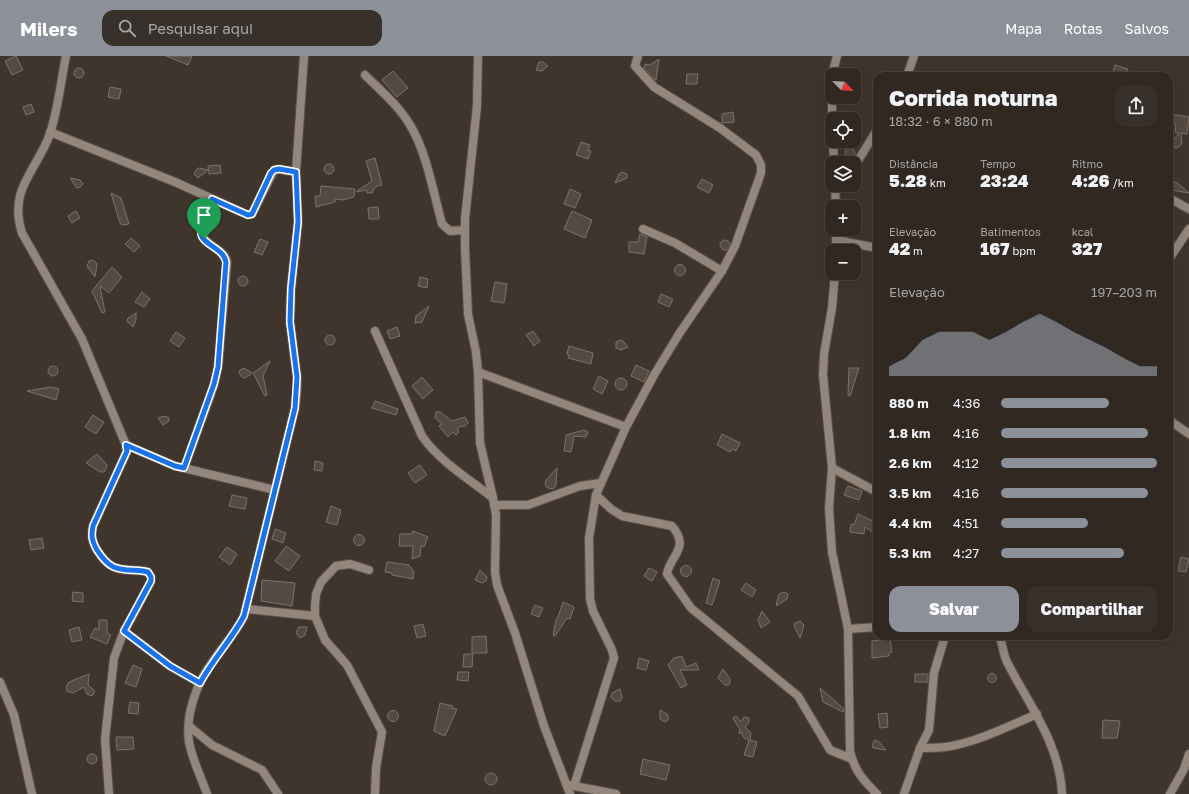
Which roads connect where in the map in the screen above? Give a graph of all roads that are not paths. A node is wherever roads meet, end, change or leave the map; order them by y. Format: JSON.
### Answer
{"nodes":[{"id":1,"x":66,"y":56,"type":"edge"},
{"id":2,"x":304,"y":56,"type":"edge"},
{"id":3,"x":478,"y":56,"type":"edge"},
{"id":4,"x":638,"y":56,"type":"edge"},
{"id":5,"x":837,"y":56,"type":"edge"},
{"id":6,"x":914,"y":56,"type":"edge"},
{"id":7,"x":834,"y":68,"type":"edge"},
{"id":8,"x":908,"y":72,"type":"edge"},
{"id":9,"x":365,"y":75,"type":"dead end"},
{"id":10,"x":50,"y":132,"type":"junction"},
{"id":11,"x":873,"y":136,"type":"edge"},
{"id":12,"x":861,"y":156,"type":"edge"},
{"id":13,"x":296,"y":172,"type":"junction"},
{"id":14,"x":212,"y":199,"type":"junction"},
{"id":15,"x":1173,"y":200,"type":"edge"},
{"id":16,"x":1189,"y":209,"type":"edge"},
{"id":17,"x":642,"y":228,"type":"dead end"},
{"id":18,"x":465,"y":230,"type":"junction"},
{"id":19,"x":1189,"y":230,"type":"edge"},
{"id":20,"x":836,"y":236,"type":"edge"},
{"id":21,"x":836,"y":240,"type":"junction"},
{"id":22,"x":836,"y":244,"type":"edge"},
{"id":23,"x":873,"y":247,"type":"edge"},
{"id":24,"x":1173,"y":253,"type":"edge"},
{"id":25,"x":722,"y":271,"type":"junction"},
{"id":26,"x":834,"y":280,"type":"edge"},
{"id":27,"x":376,"y":331,"type":"dead end"},
{"id":28,"x":478,"y":372,"type":"junction"},
{"id":29,"x":1173,"y":423,"type":"edge"},
{"id":30,"x":626,"y":427,"type":"junction"},
{"id":31,"x":1189,"y":434,"type":"edge"},
{"id":32,"x":126,"y":445,"type":"junction"},
{"id":33,"x":184,"y":468,"type":"junction"},
{"id":34,"x":832,"y":468,"type":"junction"},
{"id":35,"x":600,"y":483,"type":"junction"},
{"id":36,"x":275,"y":490,"type":"junction"},
{"id":37,"x":873,"y":490,"type":"edge"},
{"id":38,"x":596,"y":495,"type":"junction"},
{"id":39,"x":494,"y":501,"type":"junction"},
{"id":40,"x":369,"y":570,"type":"dead end"},
{"id":41,"x":246,"y":609,"type":"junction"},
{"id":42,"x":315,"y":616,"type":"junction"},
{"id":43,"x":873,"y":627,"type":"edge"},
{"id":44,"x":848,"y":629,"type":"junction"},
{"id":45,"x":124,"y":631,"type":"junction"},
{"id":46,"x":944,"y":640,"type":"edge"},
{"id":47,"x":1000,"y":640,"type":"edge"},
{"id":48,"x":0,"y":682,"type":"edge"},
{"id":49,"x":200,"y":683,"type":"junction"},
{"id":50,"x":1037,"y":714,"type":"junction"},
{"id":51,"x":189,"y":726,"type":"junction"},
{"id":52,"x":920,"y":748,"type":"junction"},
{"id":53,"x":1189,"y":754,"type":"edge"},
{"id":54,"x":852,"y":759,"type":"junction"},
{"id":55,"x":570,"y":786,"type":"junction"},
{"id":56,"x":32,"y":794,"type":"edge"},
{"id":57,"x":109,"y":794,"type":"edge"},
{"id":58,"x":207,"y":794,"type":"edge"},
{"id":59,"x":278,"y":794,"type":"edge"},
{"id":60,"x":375,"y":794,"type":"edge"},
{"id":61,"x":570,"y":794,"type":"edge"},
{"id":62,"x":616,"y":794,"type":"edge"},
{"id":63,"x":877,"y":794,"type":"edge"},
{"id":64,"x":904,"y":794,"type":"edge"},
{"id":65,"x":1062,"y":794,"type":"edge"},
{"id":66,"x":1170,"y":794,"type":"edge"}],
"edges":[{"from":1,"to":10,"type":"street"},
{"from":2,"to":13,"type":"street"},
{"from":3,"to":18,"type":"street"},
{"from":4,"to":25,"type":"street"},
{"from":5,"to":7,"type":"street"},
{"from":6,"to":8,"type":"street"},
{"from":9,"to":18,"type":"street"},
{"from":10,"to":14,"type":"street"},
{"from":10,"to":32,"type":"street"},
{"from":11,"to":12,"type":"street"},
{"from":13,"to":14,"type":"street"},
{"from":13,"to":36,"type":"street"},
{"from":14,"to":33,"type":"street"},
{"from":15,"to":16,"type":"street"},
{"from":17,"to":25,"type":"street"},
{"from":18,"to":28,"type":"street"},
{"from":19,"to":24,"type":"street"},
{"from":20,"to":21,"type":"street"},
{"from":21,"to":22,"type":"street"},
{"from":21,"to":23,"type":"street"},
{"from":25,"to":30,"type":"street"},
{"from":26,"to":34,"type":"street"},
{"from":27,"to":39,"type":"street"},
{"from":28,"to":30,"type":"street"},
{"from":28,"to":39,"type":"street"},
{"from":29,"to":31,"type":"street"},
{"from":30,"to":35,"type":"street"},
{"from":32,"to":33,"type":"street"},
{"from":32,"to":45,"type":"street"},
{"from":33,"to":36,"type":"street"},
{"from":34,"to":37,"type":"street"},
{"from":34,"to":44,"type":"street"},
{"from":35,"to":38,"type":"street"},
{"from":35,"to":39,"type":"street"},
{"from":36,"to":41,"type":"street"},
{"from":38,"to":54,"type":"street"},
{"from":38,"to":55,"type":"street"},
{"from":39,"to":55,"type":"street"},
{"from":40,"to":42,"type":"street"},
{"from":41,"to":42,"type":"street"},
{"from":41,"to":49,"type":"street"},
{"from":42,"to":60,"type":"street"},
{"from":43,"to":44,"type":"street"},
{"from":44,"to":54,"type":"street"},
{"from":45,"to":49,"type":"street"},
{"from":45,"to":57,"type":"street"},
{"from":46,"to":52,"type":"street"},
{"from":47,"to":50,"type":"street"},
{"from":48,"to":56,"type":"street"},
{"from":49,"to":51,"type":"street"},
{"from":50,"to":52,"type":"street"},
{"from":50,"to":65,"type":"street"},
{"from":51,"to":58,"type":"street"},
{"from":51,"to":59,"type":"street"},
{"from":52,"to":64,"type":"street"},
{"from":53,"to":66,"type":"street"},
{"from":54,"to":63,"type":"street"},
{"from":55,"to":61,"type":"street"},
{"from":55,"to":62,"type":"street"}]}
